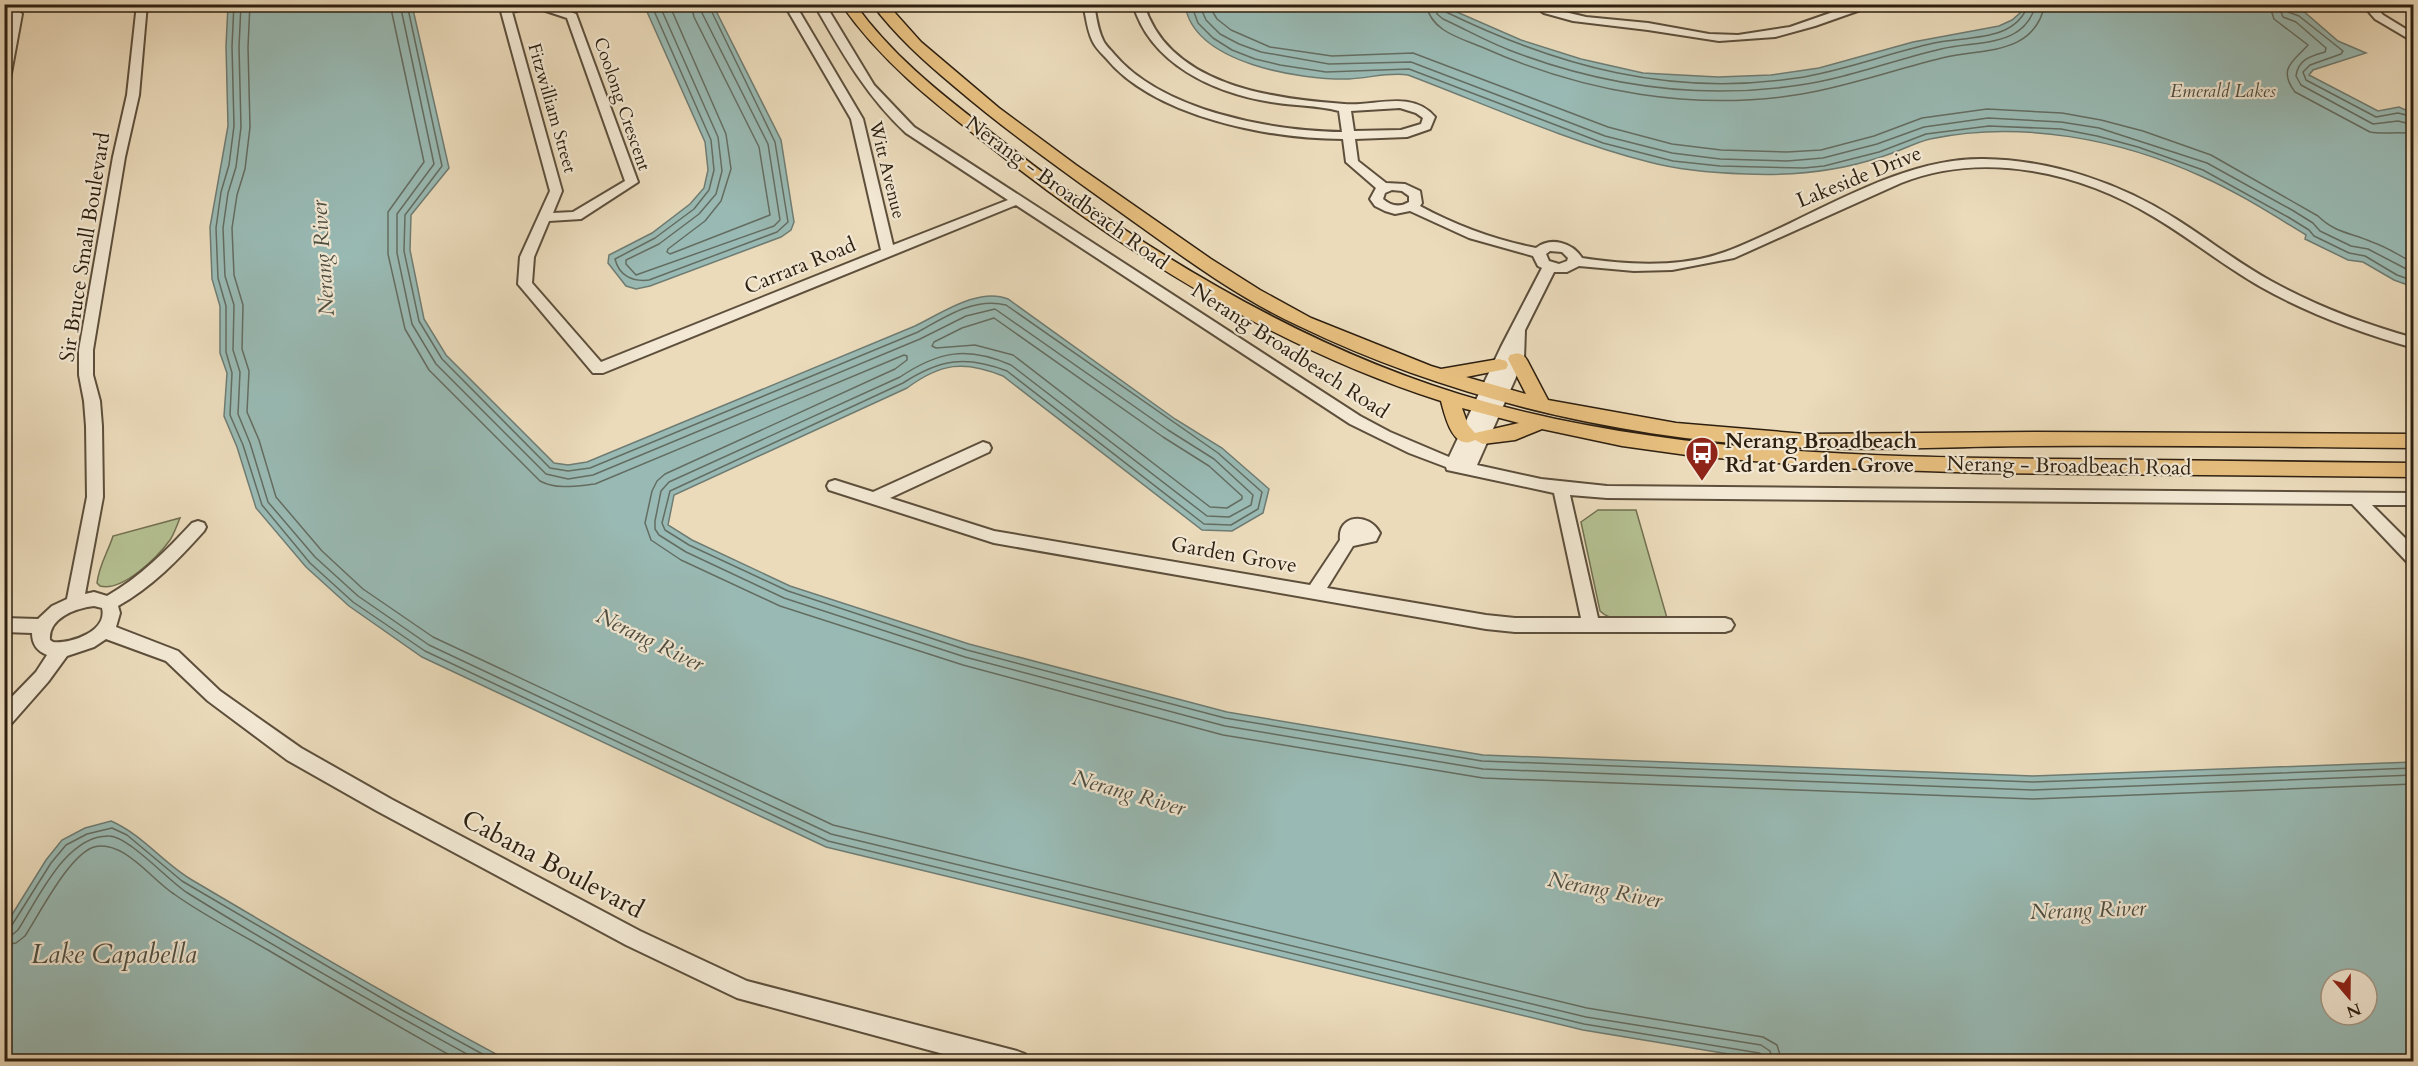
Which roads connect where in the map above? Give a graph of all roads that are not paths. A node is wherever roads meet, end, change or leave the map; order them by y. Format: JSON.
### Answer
{"nodes":[{"id":1,"x":142,"y":4,"type":"edge"},
{"id":2,"x":532,"y":4,"type":"edge"},
{"id":3,"x":537,"y":4,"type":"edge"},
{"id":4,"x":789,"y":4,"type":"edge"},
{"id":5,"x":819,"y":4,"type":"edge"},
{"id":6,"x":848,"y":4,"type":"edge"},
{"id":7,"x":879,"y":4,"type":"edge"},
{"id":8,"x":1088,"y":4,"type":"edge"},
{"id":9,"x":1138,"y":4,"type":"edge"},
{"id":10,"x":1536,"y":4,"type":"edge"},
{"id":11,"x":1881,"y":4,"type":"edge"},
{"id":12,"x":2367,"y":4,"type":"edge"},
{"id":13,"x":1864,"y":5,"type":"edge"},
{"id":14,"x":505,"y":7,"type":"edge"},
{"id":15,"x":4,"y":10,"type":"edge"},
{"id":16,"x":2414,"y":30,"type":"edge"},
{"id":17,"x":2401,"y":32,"type":"junction"},
{"id":18,"x":2414,"y":39,"type":"edge"},
{"id":19,"x":6,"y":67,"type":"edge"},
{"id":20,"x":4,"y":79,"type":"edge"},
{"id":21,"x":1345,"y":108,"type":"junction"},
{"id":22,"x":1349,"y":137,"type":"junction"},
{"id":23,"x":1383,"y":188,"type":"junction"},
{"id":24,"x":1018,"y":200,"type":"junction"},
{"id":25,"x":1412,"y":207,"type":"junction"},
{"id":26,"x":544,"y":217,"type":"junction"},
{"id":27,"x":888,"y":253,"type":"junction"},
{"id":28,"x":1539,"y":253,"type":"junction"},
{"id":29,"x":1575,"y":261,"type":"junction"},
{"id":30,"x":1550,"y":267,"type":"junction"},
{"id":31,"x":2414,"y":343,"type":"edge"},
{"id":32,"x":1508,"y":362,"type":"junction"},
{"id":33,"x":598,"y":369,"type":"joint"},
{"id":34,"x":1439,"y":376,"type":"junction"},
{"id":35,"x":1449,"y":397,"type":"junction"},
{"id":36,"x":1491,"y":400,"type":"junction"},
{"id":37,"x":1541,"y":413,"type":"junction"},
{"id":38,"x":1475,"y":437,"type":"junction"},
{"id":39,"x":2414,"y":441,"type":"edge"},
{"id":40,"x":983,"y":448,"type":"dead end"},
{"id":41,"x":1460,"y":468,"type":"junction"},
{"id":42,"x":2414,"y":470,"type":"edge"},
{"id":43,"x":835,"y":486,"type":"dead end"},
{"id":44,"x":1561,"y":489,"type":"junction"},
{"id":45,"x":875,"y":498,"type":"junction"},
{"id":46,"x":2357,"y":498,"type":"junction"},
{"id":47,"x":2414,"y":499,"type":"edge"},
{"id":48,"x":198,"y":527,"type":"dead end"},
{"id":49,"x":1348,"y":541,"type":"dead end"},
{"id":50,"x":2414,"y":558,"type":"edge"},
{"id":51,"x":1315,"y":592,"type":"junction"},
{"id":52,"x":75,"y":603,"type":"junction"},
{"id":53,"x":109,"y":603,"type":"junction"},
{"id":54,"x":1591,"y":625,"type":"junction"},
{"id":55,"x":4,"y":626,"type":"edge"},
{"id":56,"x":43,"y":626,"type":"junction"},
{"id":57,"x":1725,"y":626,"type":"dead end"},
{"id":58,"x":104,"y":631,"type":"junction"},
{"id":59,"x":61,"y":650,"type":"junction"},
{"id":60,"x":4,"y":718,"type":"edge"},
{"id":61,"x":1017,"y":1062,"type":"edge"}],
"edges":[{"from":1,"to":52,"type":"street","name":"Sir Bruce Small Boulevard"},
{"from":2,"to":14,"type":"street"},
{"from":3,"to":26,"type":"street","name":"Coolong Crescent"},
{"from":4,"to":27,"type":"street","name":"Witt Avenue"},
{"from":5,"to":24,"type":"street","name":"Nerang Broadbeach Road"},
{"from":6,"to":35,"type":"main road","name":"Nerang - Broadbeach Road"},
{"from":7,"to":34,"type":"main road","name":"Nerang - Broadbeach Road"},
{"from":8,"to":22,"type":"street"},
{"from":9,"to":21,"type":"street"},
{"from":10,"to":13,"type":"street"},
{"from":11,"to":13,"type":"street"},
{"from":12,"to":17,"type":"street"},
{"from":14,"to":26,"type":"street","name":"Fitzwilliam Street"},
{"from":15,"to":19,"type":"street"},
{"from":16,"to":17,"type":"street"},
{"from":17,"to":18,"type":"street"},
{"from":19,"to":20,"type":"street"},
{"from":21,"to":22,"type":"street"},
{"from":21,"to":22,"type":"street"},
{"from":22,"to":23,"type":"street"},
{"from":23,"to":25,"type":"street"},
{"from":23,"to":25,"type":"street"},
{"from":24,"to":27,"type":"street","name":"Carrara Road"},
{"from":24,"to":41,"type":"street","name":"Nerang Broadbeach Road"},
{"from":25,"to":28,"type":"street"},
{"from":26,"to":33,"type":"street","name":"Fitzwilliam Street"},
{"from":27,"to":33,"type":"street","name":"Carrara Road"},
{"from":28,"to":29,"type":"street"},
{"from":28,"to":30,"type":"street"},
{"from":29,"to":30,"type":"street"},
{"from":29,"to":31,"type":"street","name":"Lakeside Drive"},
{"from":30,"to":32,"type":"street"},
{"from":32,"to":34,"type":"main road"},
{"from":32,"to":36,"type":"street"},
{"from":32,"to":37,"type":"main road"},
{"from":34,"to":36,"type":"main road","name":"Nerang - Broadbeach Road"},
{"from":35,"to":36,"type":"main road","name":"Nerang - Broadbeach Road"},
{"from":35,"to":38,"type":"main road"},
{"from":36,"to":37,"type":"main road","name":"Nerang - Broadbeach Road"},
{"from":36,"to":38,"type":"street"},
{"from":37,"to":38,"type":"main road"},
{"from":37,"to":39,"type":"main road","name":"Nerang - Broadbeach Road"},
{"from":37,"to":42,"type":"main road","name":"Nerang - Broadbeach Road"},
{"from":38,"to":41,"type":"street"},
{"from":40,"to":45,"type":"street"},
{"from":41,"to":44,"type":"street","name":"Nerang Broadbeach Road"},
{"from":43,"to":45,"type":"street","name":"Garden Grove"},
{"from":44,"to":46,"type":"street","name":"Nerang Broadbeach Road"},
{"from":44,"to":54,"type":"street"},
{"from":45,"to":51,"type":"street","name":"Garden Grove"},
{"from":46,"to":47,"type":"street","name":"Nerang Broadbeach Road"},
{"from":46,"to":50,"type":"street"},
{"from":48,"to":53,"type":"street"},
{"from":49,"to":51,"type":"street"},
{"from":51,"to":54,"type":"street","name":"Garden Grove"},
{"from":52,"to":53,"type":"street"},
{"from":52,"to":56,"type":"street"},
{"from":53,"to":58,"type":"street"},
{"from":54,"to":57,"type":"street","name":"Garden Grove"},
{"from":55,"to":56,"type":"street"},
{"from":56,"to":59,"type":"street"},
{"from":58,"to":59,"type":"street"},
{"from":58,"to":61,"type":"street","name":"Cabana Boulevard"},
{"from":59,"to":60,"type":"street"}]}
